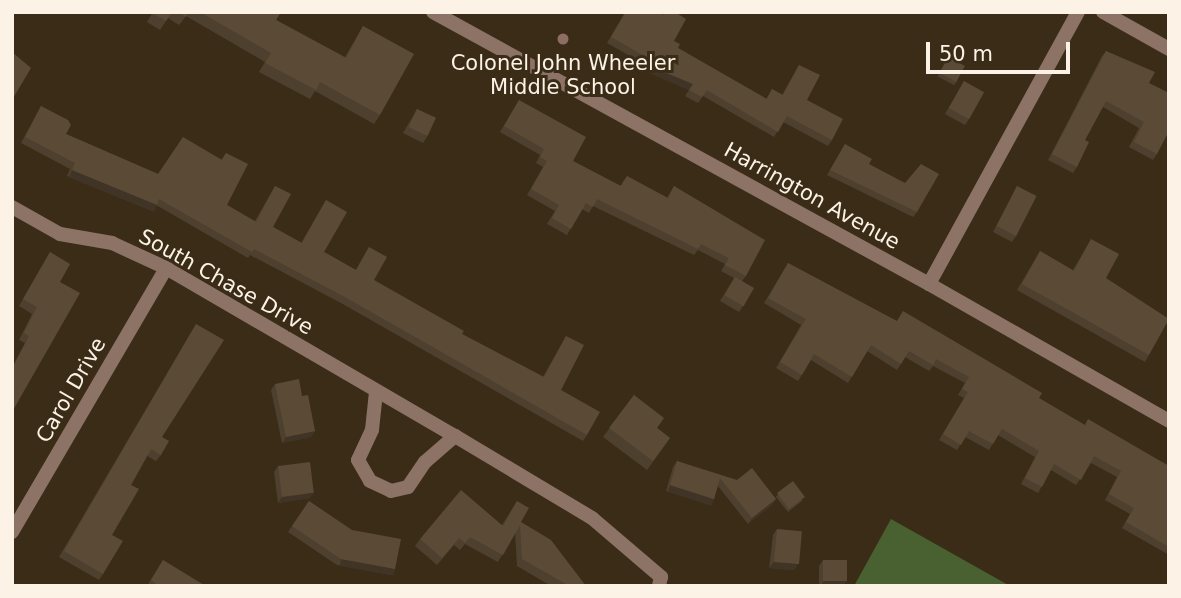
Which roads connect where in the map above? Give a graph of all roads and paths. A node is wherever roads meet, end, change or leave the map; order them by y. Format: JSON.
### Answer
{"nodes":[{"id":1,"x":433,"y":12,"type":"edge"},
{"id":2,"x":1079,"y":12,"type":"edge"},
{"id":3,"x":1103,"y":12,"type":"edge"},
{"id":4,"x":1169,"y":49,"type":"edge"},
{"id":5,"x":12,"y":207,"type":"edge"},
{"id":6,"x":166,"y":268,"type":"junction"},
{"id":7,"x":929,"y":284,"type":"junction"},
{"id":8,"x":376,"y":392,"type":"junction"},
{"id":9,"x":1169,"y":421,"type":"edge"},
{"id":10,"x":455,"y":436,"type":"junction"},
{"id":11,"x":12,"y":533,"type":"edge"},
{"id":12,"x":659,"y":586,"type":"edge"}],
"edges":[{"from":1,"to":7,"type":"street","name":"Harrington Avenue"},
{"from":2,"to":7,"type":"street"},
{"from":3,"to":4,"type":"street"},
{"from":5,"to":6,"type":"street","name":"South Chase Drive"},
{"from":6,"to":8,"type":"street","name":"South Chase Drive"},
{"from":6,"to":11,"type":"street","name":"Carol Drive"},
{"from":7,"to":9,"type":"street","name":"Harrington Avenue"},
{"from":8,"to":10,"type":"street","name":"South Chase Drive"},
{"from":8,"to":10,"type":"street"},
{"from":10,"to":12,"type":"street","name":"South Chase Drive"}]}
